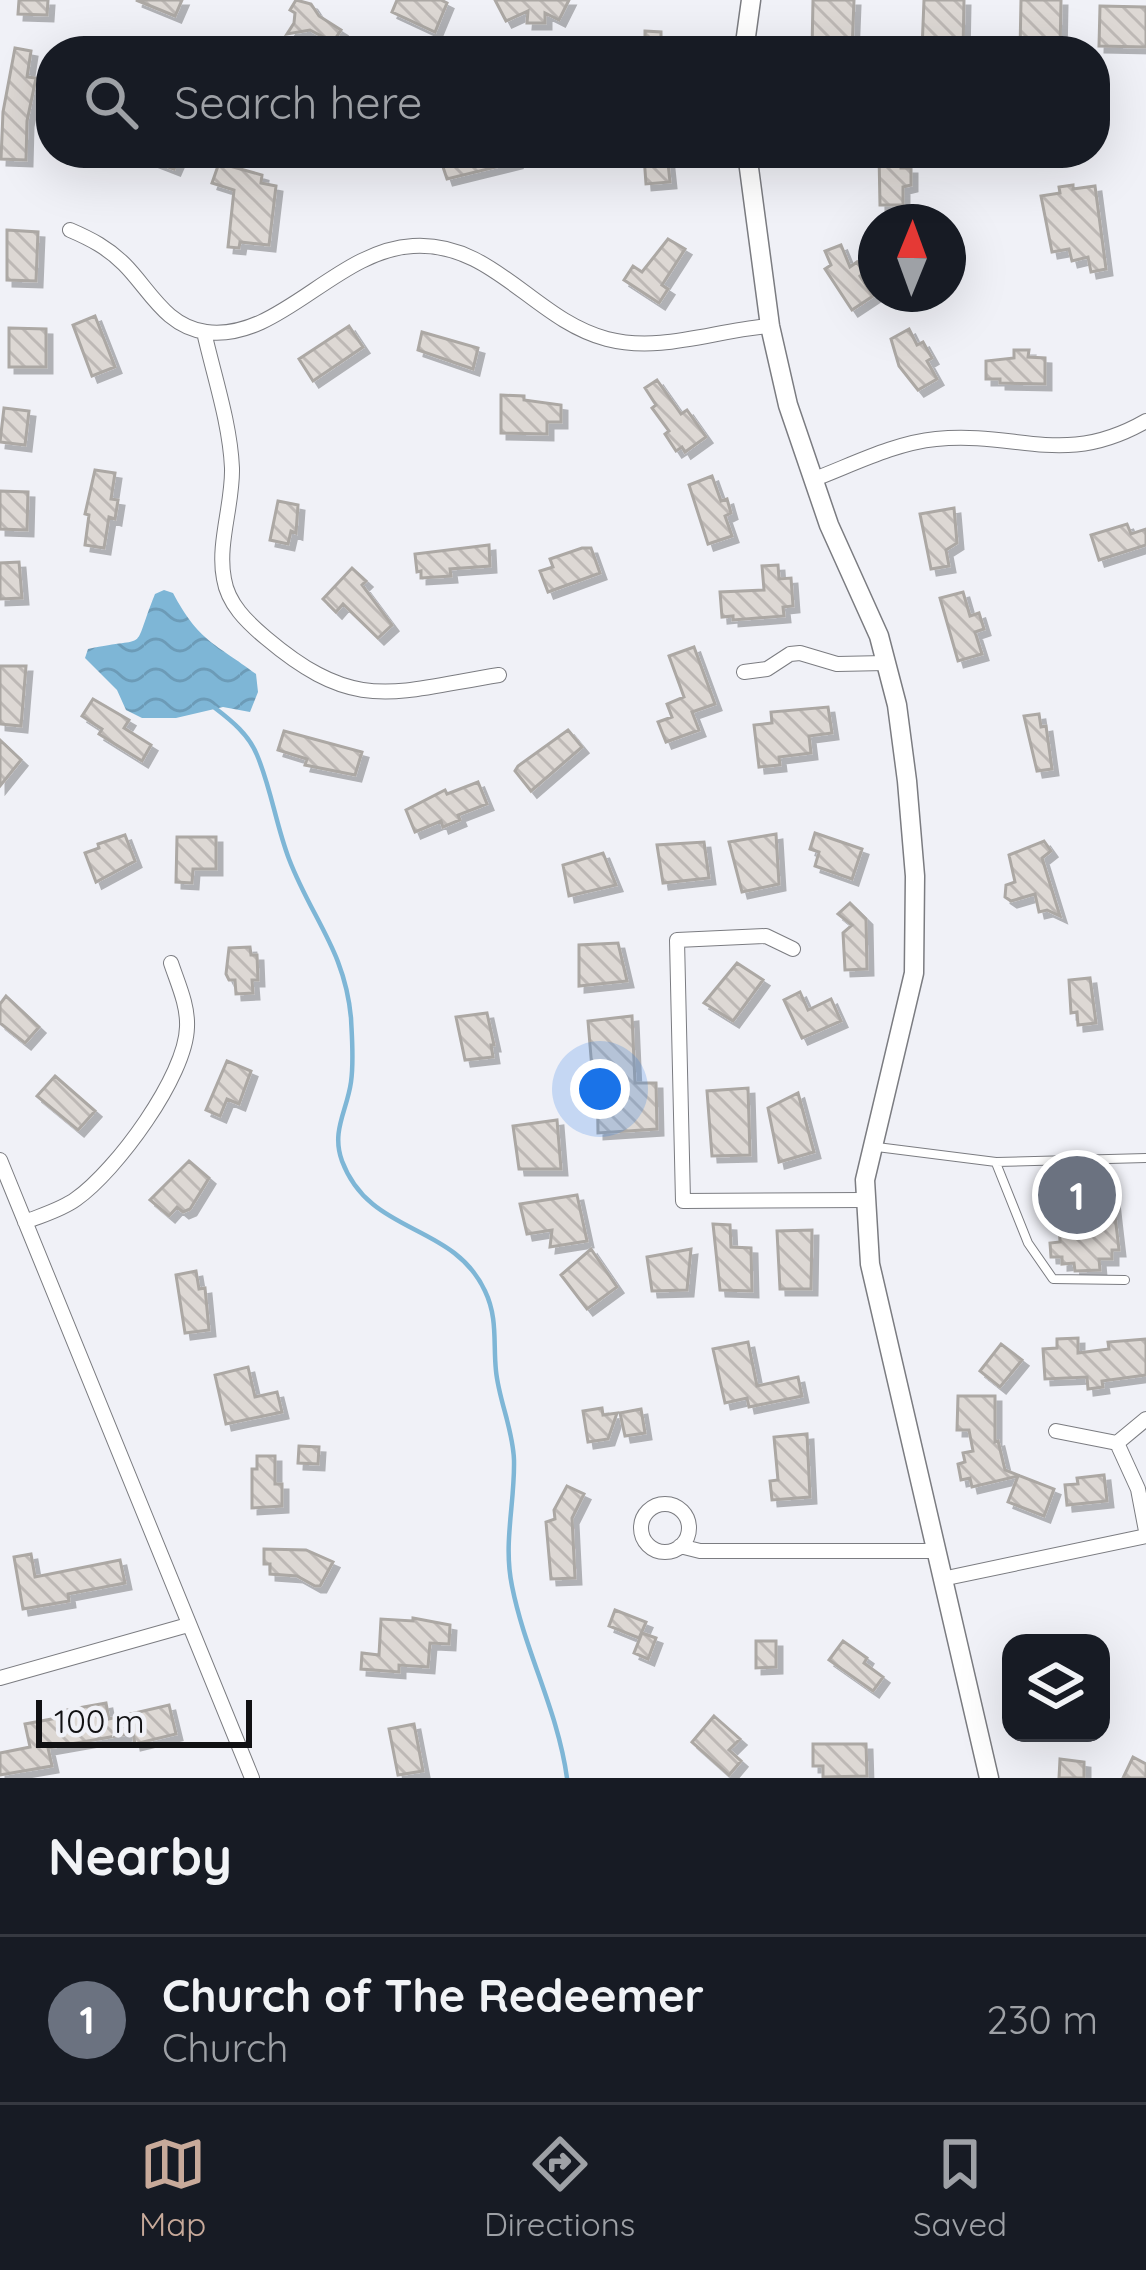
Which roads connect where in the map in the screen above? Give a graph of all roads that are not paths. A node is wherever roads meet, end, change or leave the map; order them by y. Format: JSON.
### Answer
{"nodes":[{"id":1,"x":751,"y":0,"type":"edge"},
{"id":2,"x":746,"y":36,"type":"edge"},
{"id":3,"x":749,"y":168,"type":"edge"},
{"id":4,"x":70,"y":230,"type":"dead end"},
{"id":5,"x":770,"y":326,"type":"junction"},
{"id":6,"x":204,"y":332,"type":"junction"},
{"id":7,"x":1146,"y":422,"type":"edge"},
{"id":8,"x":812,"y":480,"type":"junction"},
{"id":9,"x":885,"y":663,"type":"junction"},
{"id":10,"x":744,"y":672,"type":"dead end"},
{"id":11,"x":500,"y":675,"type":"dead end"},
{"id":12,"x":793,"y":949,"type":"dead end"},
{"id":13,"x":171,"y":963,"type":"dead end"},
{"id":14,"x":870,"y":1145,"type":"junction"},
{"id":15,"x":1146,"y":1158,"type":"edge"},
{"id":16,"x":0,"y":1160,"type":"edge"},
{"id":17,"x":996,"y":1162,"type":"junction"},
{"id":18,"x":864,"y":1200,"type":"junction"},
{"id":19,"x":25,"y":1222,"type":"junction"},
{"id":20,"x":1125,"y":1280,"type":"dead end"},
{"id":21,"x":1146,"y":1419,"type":"edge"},
{"id":22,"x":1056,"y":1431,"type":"dead end"},
{"id":23,"x":1117,"y":1443,"type":"junction"},
{"id":24,"x":1146,"y":1534,"type":"edge"},
{"id":25,"x":680,"y":1546,"type":"dead end"},
{"id":26,"x":935,"y":1551,"type":"junction"},
{"id":27,"x":942,"y":1579,"type":"junction"},
{"id":28,"x":188,"y":1625,"type":"junction"},
{"id":29,"x":0,"y":1678,"type":"edge"},
{"id":30,"x":252,"y":1778,"type":"edge"},
{"id":31,"x":989,"y":1778,"type":"edge"}],
"edges":[{"from":1,"to":2,"type":"main road"},
{"from":3,"to":5,"type":"main road"},
{"from":4,"to":6,"type":"street"},
{"from":5,"to":6,"type":"street"},
{"from":5,"to":8,"type":"main road"},
{"from":6,"to":11,"type":"street"},
{"from":7,"to":8,"type":"street"},
{"from":8,"to":9,"type":"main road"},
{"from":9,"to":10,"type":"street"},
{"from":9,"to":14,"type":"main road"},
{"from":12,"to":18,"type":"street"},
{"from":13,"to":19,"type":"street"},
{"from":14,"to":17,"type":"lane"},
{"from":14,"to":18,"type":"main road"},
{"from":15,"to":17,"type":"lane"},
{"from":16,"to":19,"type":"street"},
{"from":17,"to":20,"type":"lane"},
{"from":18,"to":26,"type":"main road"},
{"from":19,"to":28,"type":"street"},
{"from":21,"to":23,"type":"street"},
{"from":22,"to":23,"type":"street"},
{"from":23,"to":24,"type":"street"},
{"from":24,"to":27,"type":"street"},
{"from":25,"to":26,"type":"street"},
{"from":26,"to":27,"type":"main road"},
{"from":27,"to":31,"type":"main road"},
{"from":28,"to":29,"type":"street"},
{"from":28,"to":30,"type":"street"}]}
